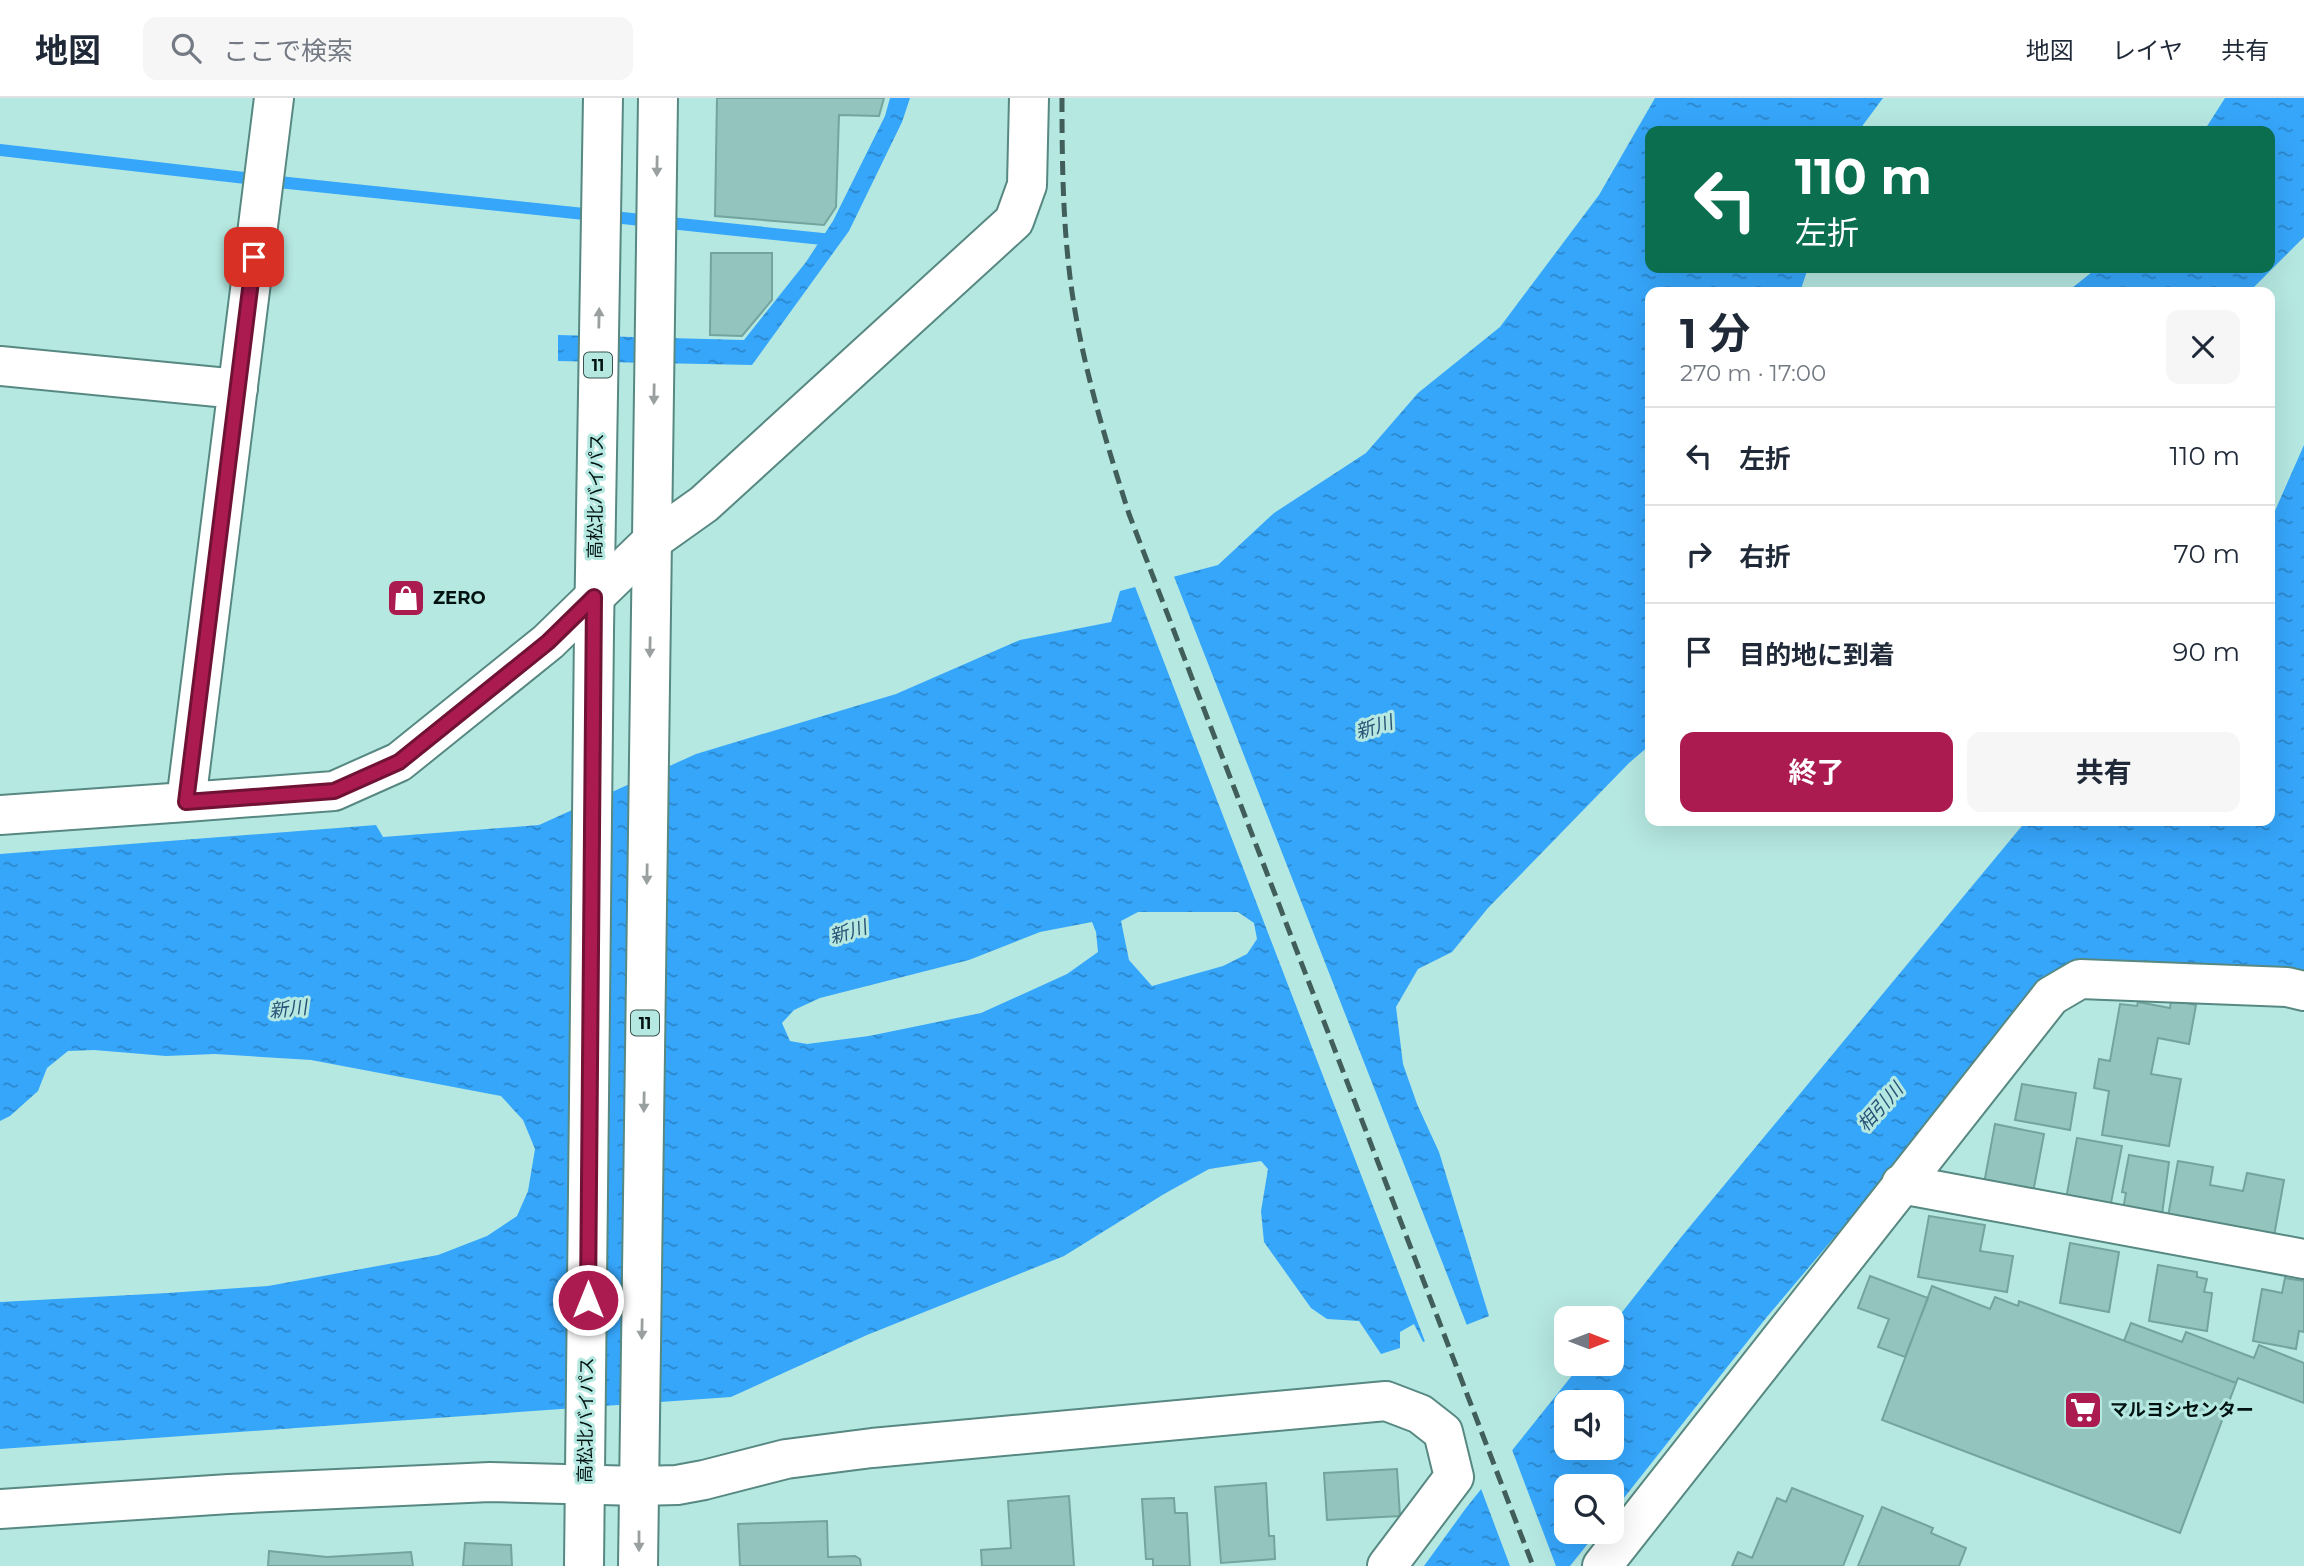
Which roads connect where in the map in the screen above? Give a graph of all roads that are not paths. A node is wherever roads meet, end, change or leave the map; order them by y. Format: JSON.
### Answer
{"nodes":[{"id":1,"x":274,"y":98,"type":"edge"},
{"id":2,"x":603,"y":98,"type":"edge"},
{"id":3,"x":658,"y":98,"type":"edge"},
{"id":4,"x":1029,"y":98,"type":"edge"},
{"id":5,"x":0,"y":366,"type":"edge"},
{"id":6,"x":238,"y":389,"type":"junction"},
{"id":7,"x":652,"y":560,"type":"junction"},
{"id":8,"x":594,"y":614,"type":"junction"},
{"id":9,"x":186,"y":802,"type":"junction"},
{"id":10,"x":0,"y":815,"type":"edge"},
{"id":11,"x":2304,"y":992,"type":"edge"},
{"id":12,"x":1901,"y":1184,"type":"junction"},
{"id":13,"x":2304,"y":1259,"type":"edge"},
{"id":14,"x":586,"y":1476,"type":"junction"},
{"id":15,"x":639,"y":1477,"type":"junction"},
{"id":16,"x":0,"y":1509,"type":"edge"},
{"id":17,"x":584,"y":1566,"type":"edge"},
{"id":18,"x":638,"y":1566,"type":"edge"},
{"id":19,"x":1387,"y":1566,"type":"edge"},
{"id":20,"x":1602,"y":1566,"type":"edge"}],
"edges":[{"from":1,"to":6,"type":"main road"},
{"from":8,"to":2,"type":"main road","name":"高松北バイパス","number":"11","one_way":true},
{"from":3,"to":7,"type":"main road","number":"11","one_way":true},
{"from":4,"to":7,"type":"main road"},
{"from":5,"to":6,"type":"main road"},
{"from":6,"to":9,"type":"main road"},
{"from":7,"to":8,"type":"main road"},
{"from":7,"to":15,"type":"main road","number":"11","one_way":true},
{"from":8,"to":9,"type":"main road"},
{"from":8,"to":14,"type":"main road","name":"高松北バイパス","number":"11"},
{"from":9,"to":10,"type":"main road"},
{"from":11,"to":12,"type":"main road"},
{"from":12,"to":13,"type":"main road"},
{"from":12,"to":20,"type":"main road"},
{"from":14,"to":15,"type":"main road"},
{"from":14,"to":16,"type":"main road"},
{"from":14,"to":17,"type":"main road","name":"高松北バイパス","number":"11"},
{"from":15,"to":18,"type":"main road","number":"11","one_way":true},
{"from":15,"to":19,"type":"main road"}]}
